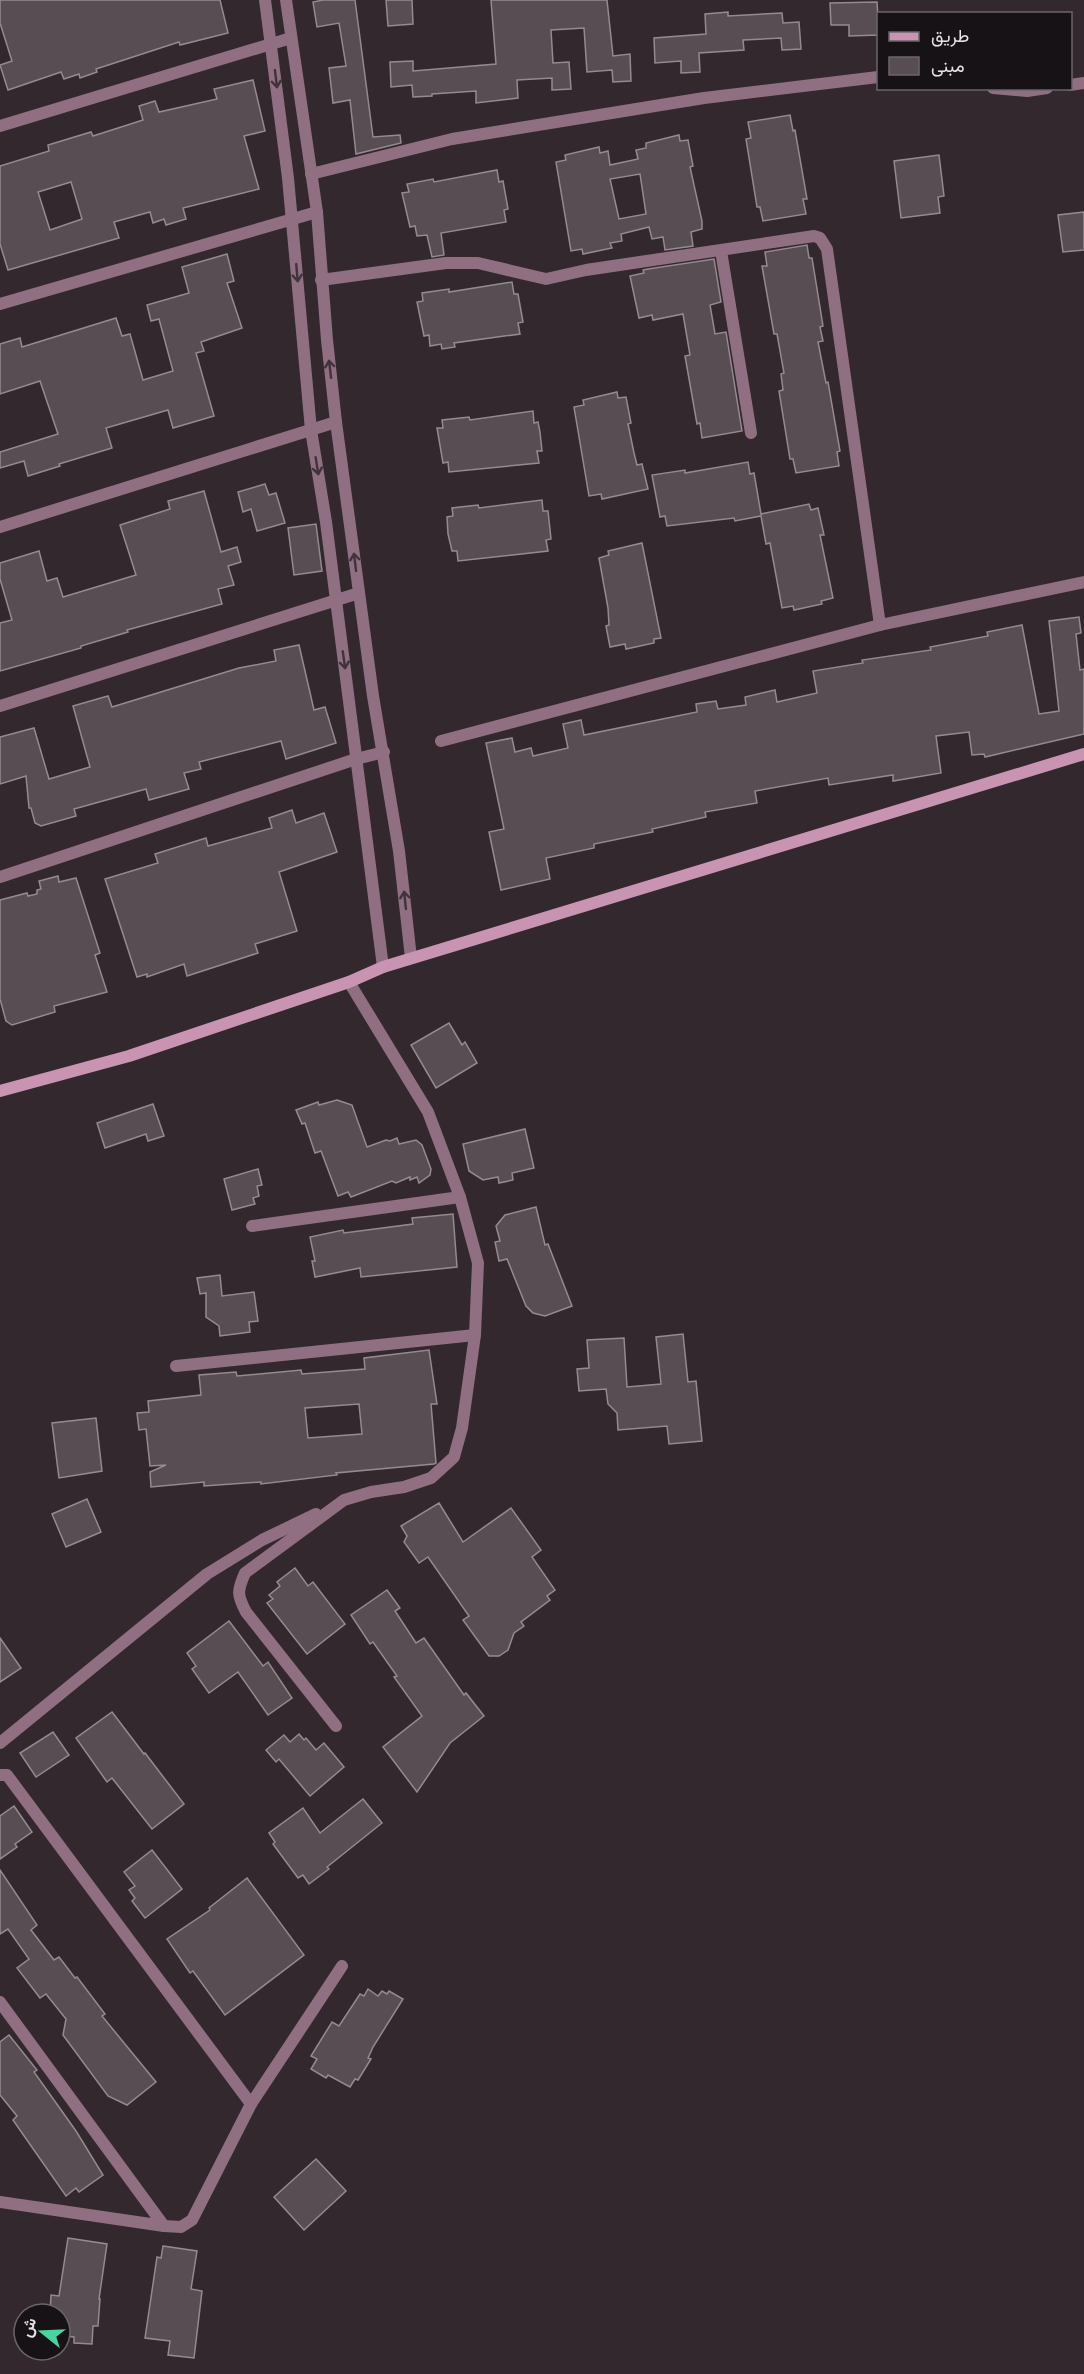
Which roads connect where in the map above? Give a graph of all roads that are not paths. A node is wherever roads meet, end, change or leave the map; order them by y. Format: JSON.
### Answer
{"nodes":[{"id":1,"x":265,"y":0,"type":"edge"},
{"id":2,"x":286,"y":0,"type":"edge"},
{"id":3,"x":291,"y":38,"type":"junction"},
{"id":4,"x":271,"y":44,"type":"junction"},
{"id":5,"x":877,"y":77,"type":"edge"},
{"id":6,"x":1010,"y":90,"type":"edge"},
{"id":7,"x":1037,"y":90,"type":"edge"},
{"id":8,"x":0,"y":126,"type":"edge"},
{"id":9,"x":311,"y":174,"type":"junction"},
{"id":10,"x":317,"y":212,"type":"junction"},
{"id":11,"x":292,"y":218,"type":"junction"},
{"id":12,"x":720,"y":251,"type":"junction"},
{"id":13,"x":321,"y":280,"type":"junction"},
{"id":14,"x":0,"y":304,"type":"edge"},
{"id":15,"x":336,"y":423,"type":"junction"},
{"id":16,"x":311,"y":430,"type":"junction"},
{"id":17,"x":751,"y":433,"type":"dead end"},
{"id":18,"x":0,"y":527,"type":"edge"},
{"id":19,"x":1084,"y":582,"type":"edge"},
{"id":20,"x":359,"y":593,"type":"junction"},
{"id":21,"x":335,"y":600,"type":"junction"},
{"id":22,"x":880,"y":625,"type":"junction"},
{"id":23,"x":0,"y":706,"type":"edge"},
{"id":24,"x":441,"y":741,"type":"dead end"},
{"id":25,"x":384,"y":752,"type":"junction"},
{"id":26,"x":1084,"y":754,"type":"edge"},
{"id":27,"x":356,"y":759,"type":"junction"},
{"id":28,"x":0,"y":877,"type":"edge"},
{"id":29,"x":411,"y":958,"type":"junction"},
{"id":30,"x":383,"y":967,"type":"junction"},
{"id":31,"x":349,"y":982,"type":"junction"},
{"id":32,"x":0,"y":1091,"type":"edge"},
{"id":33,"x":460,"y":1197,"type":"junction"},
{"id":34,"x":252,"y":1226,"type":"dead end"},
{"id":35,"x":475,"y":1335,"type":"junction"},
{"id":36,"x":176,"y":1365,"type":"dead end"},
{"id":37,"x":344,"y":1500,"type":"junction"},
{"id":38,"x":336,"y":1726,"type":"dead end"},
{"id":39,"x":0,"y":1743,"type":"edge"},
{"id":40,"x":0,"y":1774,"type":"edge"},
{"id":41,"x":342,"y":1966,"type":"dead end"},
{"id":42,"x":0,"y":2002,"type":"edge"},
{"id":43,"x":251,"y":2104,"type":"junction"},
{"id":44,"x":0,"y":2202,"type":"edge"},
{"id":45,"x":164,"y":2226,"type":"junction"}],
"edges":[{"from":1,"to":4,"type":"street"},
{"from":2,"to":3,"type":"street"},
{"from":3,"to":4,"type":"street"},
{"from":3,"to":9,"type":"street"},
{"from":4,"to":8,"type":"street"},
{"from":4,"to":11,"type":"street","one_way":true},
{"from":5,"to":9,"type":"street"},
{"from":6,"to":7,"type":"street"},
{"from":9,"to":10,"type":"street"},
{"from":10,"to":11,"type":"street"},
{"from":10,"to":13,"type":"street"},
{"from":11,"to":14,"type":"street"},
{"from":11,"to":16,"type":"street","one_way":true},
{"from":12,"to":13,"type":"street"},
{"from":12,"to":17,"type":"street"},
{"from":12,"to":22,"type":"street"},
{"from":15,"to":13,"type":"street","one_way":true},
{"from":15,"to":16,"type":"street"},
{"from":20,"to":15,"type":"street","one_way":true},
{"from":16,"to":18,"type":"street"},
{"from":16,"to":21,"type":"street","one_way":true},
{"from":19,"to":22,"type":"street"},
{"from":20,"to":21,"type":"street"},
{"from":20,"to":25,"type":"street"},
{"from":21,"to":23,"type":"street"},
{"from":21,"to":27,"type":"street","one_way":true},
{"from":22,"to":24,"type":"street"},
{"from":25,"to":27,"type":"street"},
{"from":29,"to":25,"type":"street","one_way":true},
{"from":26,"to":29,"type":"street"},
{"from":27,"to":28,"type":"street"},
{"from":27,"to":30,"type":"street"},
{"from":29,"to":30,"type":"street"},
{"from":30,"to":31,"type":"street"},
{"from":31,"to":32,"type":"street"},
{"from":31,"to":33,"type":"street"},
{"from":33,"to":34,"type":"street"},
{"from":33,"to":35,"type":"street"},
{"from":35,"to":36,"type":"street"},
{"from":35,"to":37,"type":"street"},
{"from":37,"to":38,"type":"street"},
{"from":37,"to":39,"type":"street"},
{"from":40,"to":43,"type":"street"},
{"from":41,"to":43,"type":"street"},
{"from":42,"to":45,"type":"street"},
{"from":43,"to":45,"type":"street"},
{"from":44,"to":45,"type":"street"}]}
